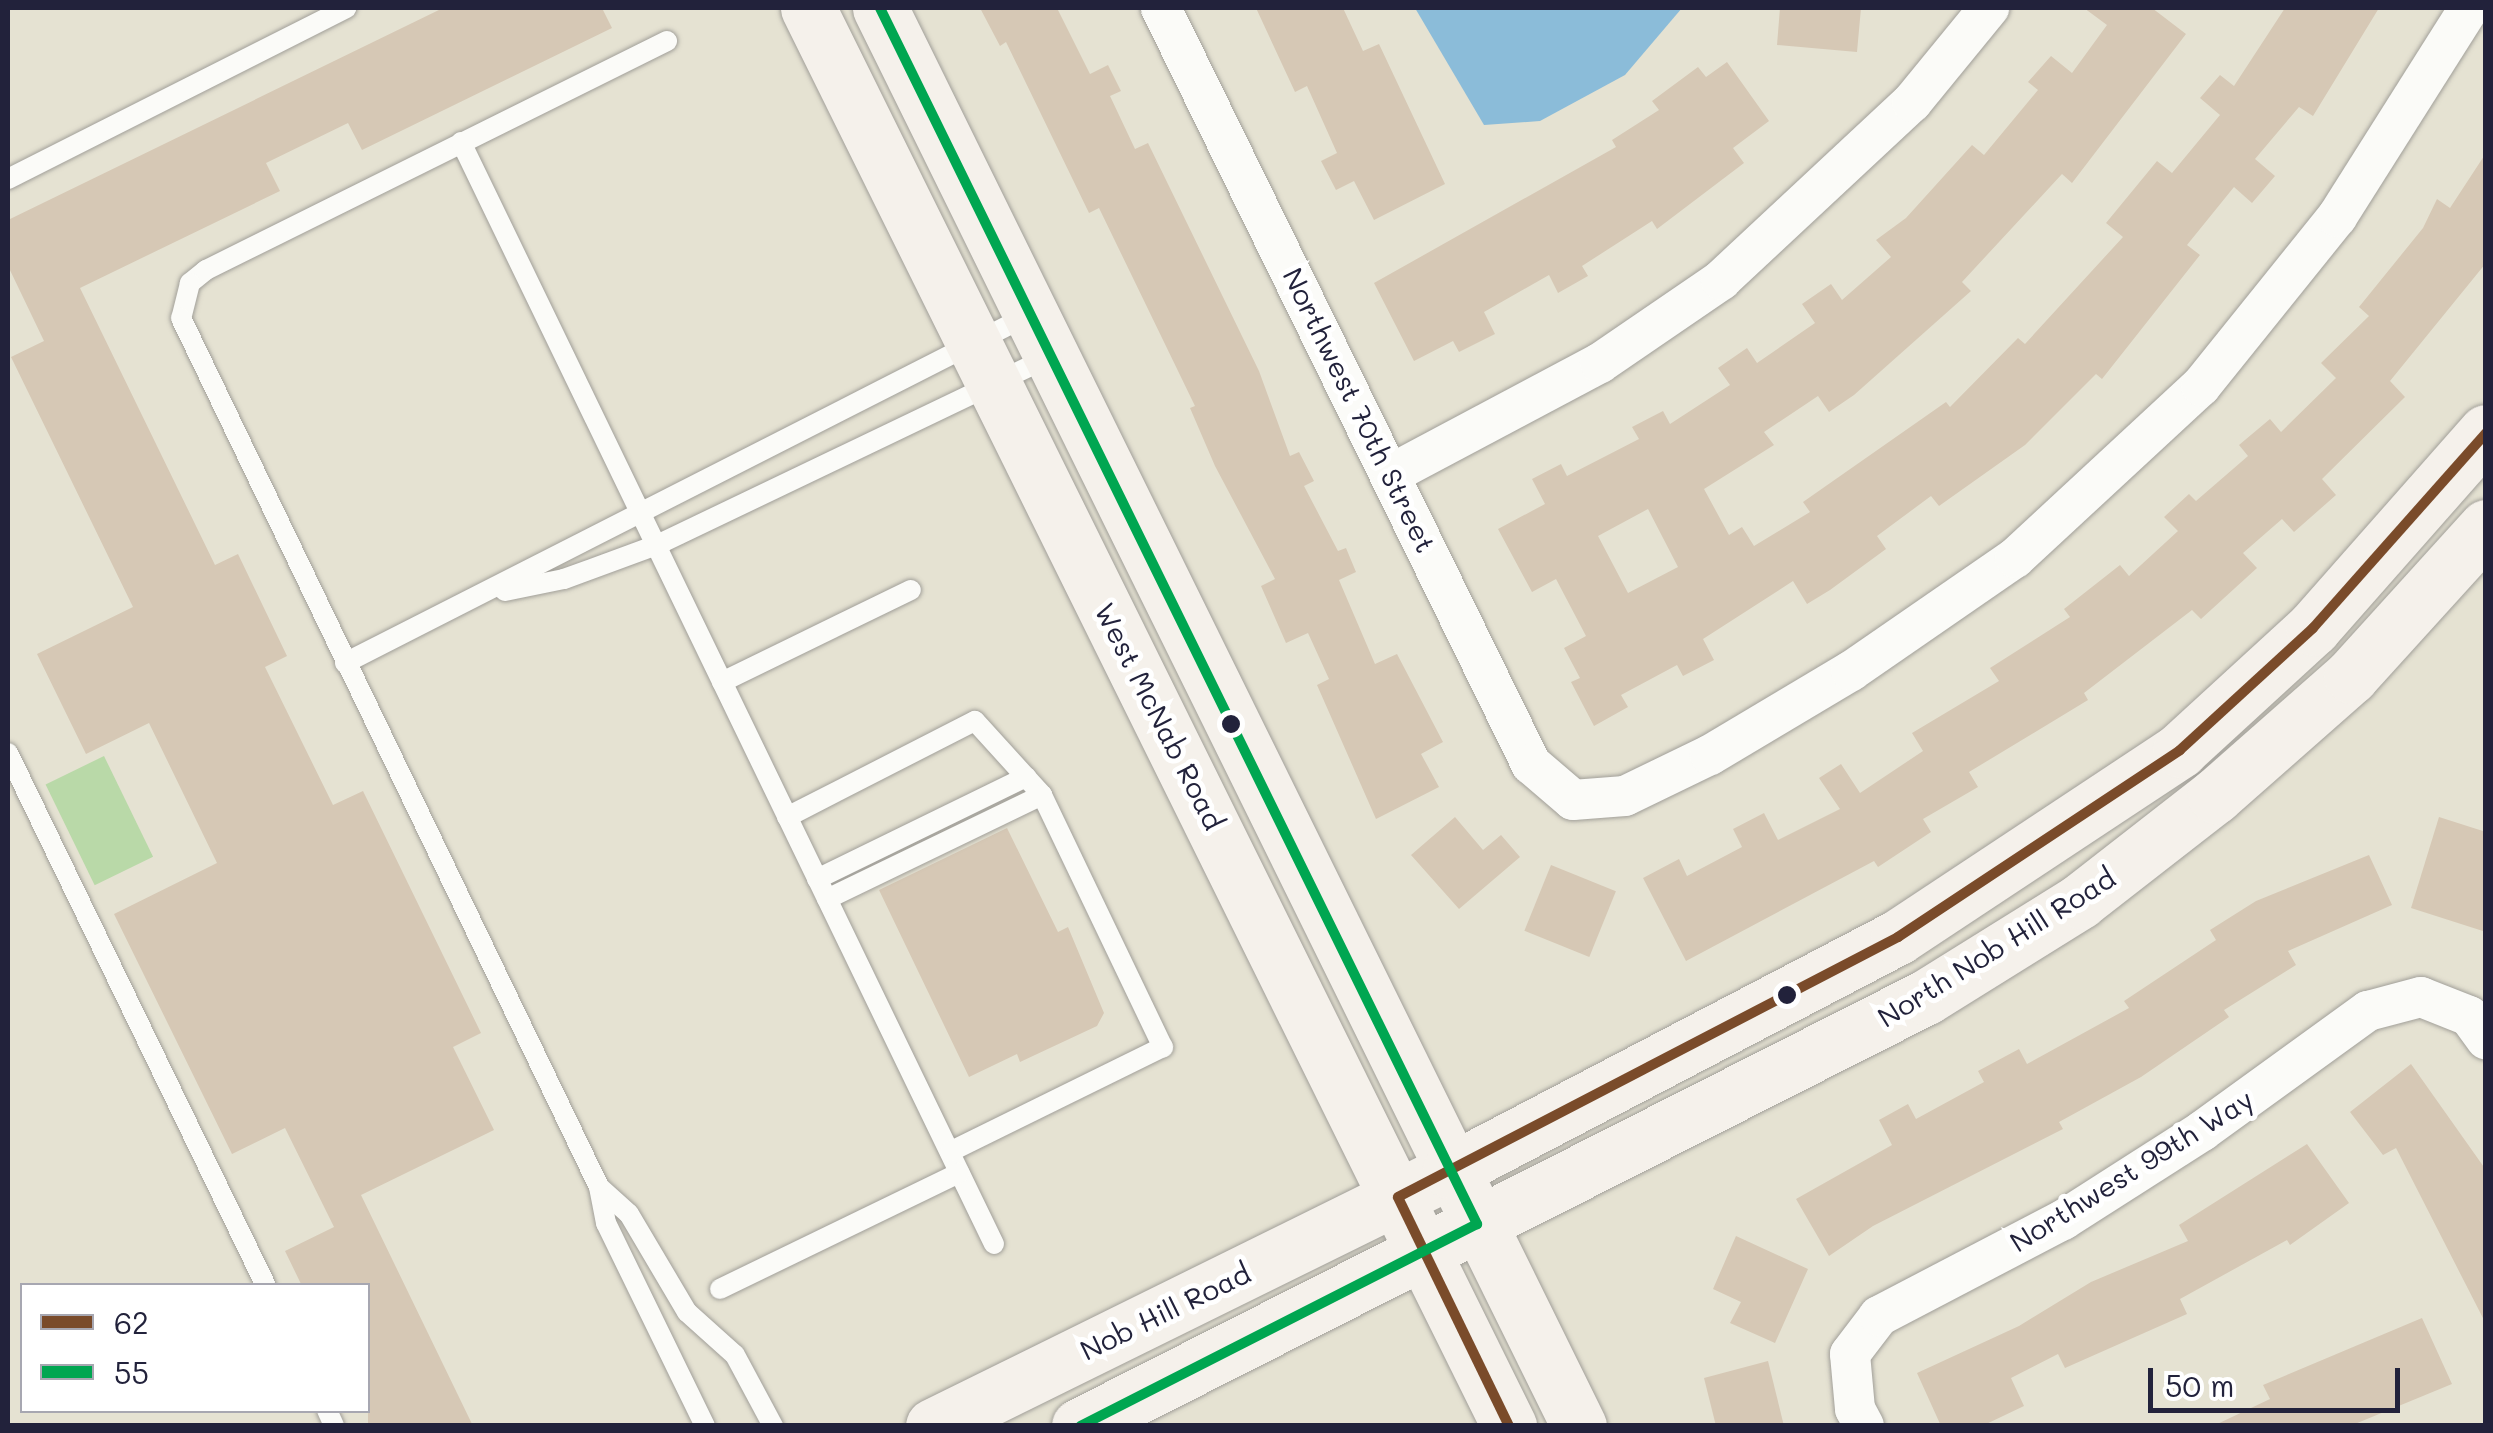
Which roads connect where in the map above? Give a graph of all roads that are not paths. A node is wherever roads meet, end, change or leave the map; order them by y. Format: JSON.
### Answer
{"nodes":[{"id":1,"x":346,"y":8,"type":"edge"},
{"id":2,"x":808,"y":8,"type":"edge"},
{"id":3,"x":880,"y":8,"type":"edge"},
{"id":4,"x":1161,"y":8,"type":"edge"},
{"id":5,"x":2469,"y":8,"type":"edge"},
{"id":6,"x":1982,"y":11,"type":"edge"},
{"id":7,"x":667,"y":41,"type":"dead end"},
{"id":8,"x":461,"y":142,"type":"junction"},
{"id":9,"x":8,"y":178,"type":"edge"},
{"id":10,"x":1040,"y":336,"type":"junction"},
{"id":11,"x":983,"y":363,"type":"junction"},
{"id":12,"x":2486,"y":432,"type":"edge"},
{"id":13,"x":1392,"y":473,"type":"junction"},
{"id":14,"x":2465,"y":501,"type":"edge"},
{"id":15,"x":639,"y":510,"type":"junction"},
{"id":16,"x":2486,"y":527,"type":"edge"},
{"id":17,"x":657,"y":545,"type":"junction"},
{"id":18,"x":910,"y":590,"type":"dead end"},
{"id":19,"x":488,"y":594,"type":"junction"},
{"id":20,"x":345,"y":664,"type":"junction"},
{"id":21,"x":722,"y":682,"type":"junction"},
{"id":22,"x":8,"y":753,"type":"edge"},
{"id":23,"x":1026,"y":777,"type":"junction"},
{"id":24,"x":1042,"y":794,"type":"junction"},
{"id":25,"x":787,"y":817,"type":"junction"},
{"id":26,"x":822,"y":889,"type":"junction"},
{"id":27,"x":2486,"y":1039,"type":"edge"},
{"id":28,"x":950,"y":1152,"type":"junction"},
{"id":29,"x":1450,"y":1171,"type":"junction"},
{"id":30,"x":959,"y":1173,"type":"junction"},
{"id":31,"x":599,"y":1188,"type":"junction"},
{"id":32,"x":1398,"y":1197,"type":"junction"},
{"id":33,"x":1477,"y":1224,"type":"junction"},
{"id":34,"x":994,"y":1244,"type":"dead end"},
{"id":35,"x":1426,"y":1252,"type":"junction"},
{"id":36,"x":265,"y":1283,"type":"edge"},
{"id":37,"x":720,"y":1289,"type":"dead end"},
{"id":38,"x":705,"y":1426,"type":"edge"},
{"id":39,"x":774,"y":1426,"type":"edge"},
{"id":40,"x":933,"y":1426,"type":"edge"},
{"id":41,"x":1079,"y":1426,"type":"edge"},
{"id":42,"x":1509,"y":1426,"type":"edge"},
{"id":43,"x":1580,"y":1426,"type":"edge"},
{"id":44,"x":1864,"y":1426,"type":"edge"}],
"edges":[{"from":1,"to":9,"type":"lane"},
{"from":2,"to":11,"type":"main road","name":"West McNab Road"},
{"from":3,"to":10,"type":"main road"},
{"from":4,"to":13,"type":"street","name":"Northwest 70th Street"},
{"from":5,"to":13,"type":"street","name":"Northwest 70th Street"},
{"from":6,"to":13,"type":"street"},
{"from":7,"to":8,"type":"lane"},
{"from":8,"to":15,"type":"lane"},
{"from":8,"to":20,"type":"lane"},
{"from":10,"to":11,"type":"lane"},
{"from":10,"to":11,"type":"lane"},
{"from":10,"to":29,"type":"main road"},
{"from":11,"to":15,"type":"lane"},
{"from":11,"to":17,"type":"lane"},
{"from":11,"to":32,"type":"main road","name":"West McNab Road"},
{"from":12,"to":14,"type":"main road"},
{"from":14,"to":29,"type":"main road"},
{"from":15,"to":17,"type":"lane"},
{"from":15,"to":19,"type":"lane"},
{"from":16,"to":33,"type":"main road","name":"North Nob Hill Road"},
{"from":17,"to":19,"type":"lane"},
{"from":17,"to":21,"type":"lane"},
{"from":18,"to":21,"type":"lane"},
{"from":19,"to":20,"type":"lane"},
{"from":20,"to":31,"type":"lane"},
{"from":21,"to":25,"type":"lane"},
{"from":22,"to":36,"type":"lane"},
{"from":23,"to":24,"type":"lane"},
{"from":23,"to":25,"type":"lane"},
{"from":23,"to":26,"type":"lane"},
{"from":24,"to":26,"type":"lane"},
{"from":24,"to":28,"type":"lane"},
{"from":25,"to":26,"type":"lane"},
{"from":26,"to":28,"type":"lane"},
{"from":27,"to":44,"type":"street","name":"Northwest 99th Way"},
{"from":28,"to":30,"type":"lane"},
{"from":29,"to":32,"type":"main road"},
{"from":29,"to":33,"type":"main road"},
{"from":30,"to":34,"type":"lane"},
{"from":30,"to":37,"type":"lane"},
{"from":31,"to":38,"type":"lane"},
{"from":31,"to":39,"type":"lane"},
{"from":32,"to":35,"type":"main road","name":"West McNab Road"},
{"from":32,"to":40,"type":"main road","name":"Nob Hill Road"},
{"from":33,"to":35,"type":"main road","name":"North Nob Hill Road"},
{"from":33,"to":43,"type":"main road"},
{"from":35,"to":41,"type":"main road"},
{"from":35,"to":42,"type":"main road","name":"West McNab Road"}]}
